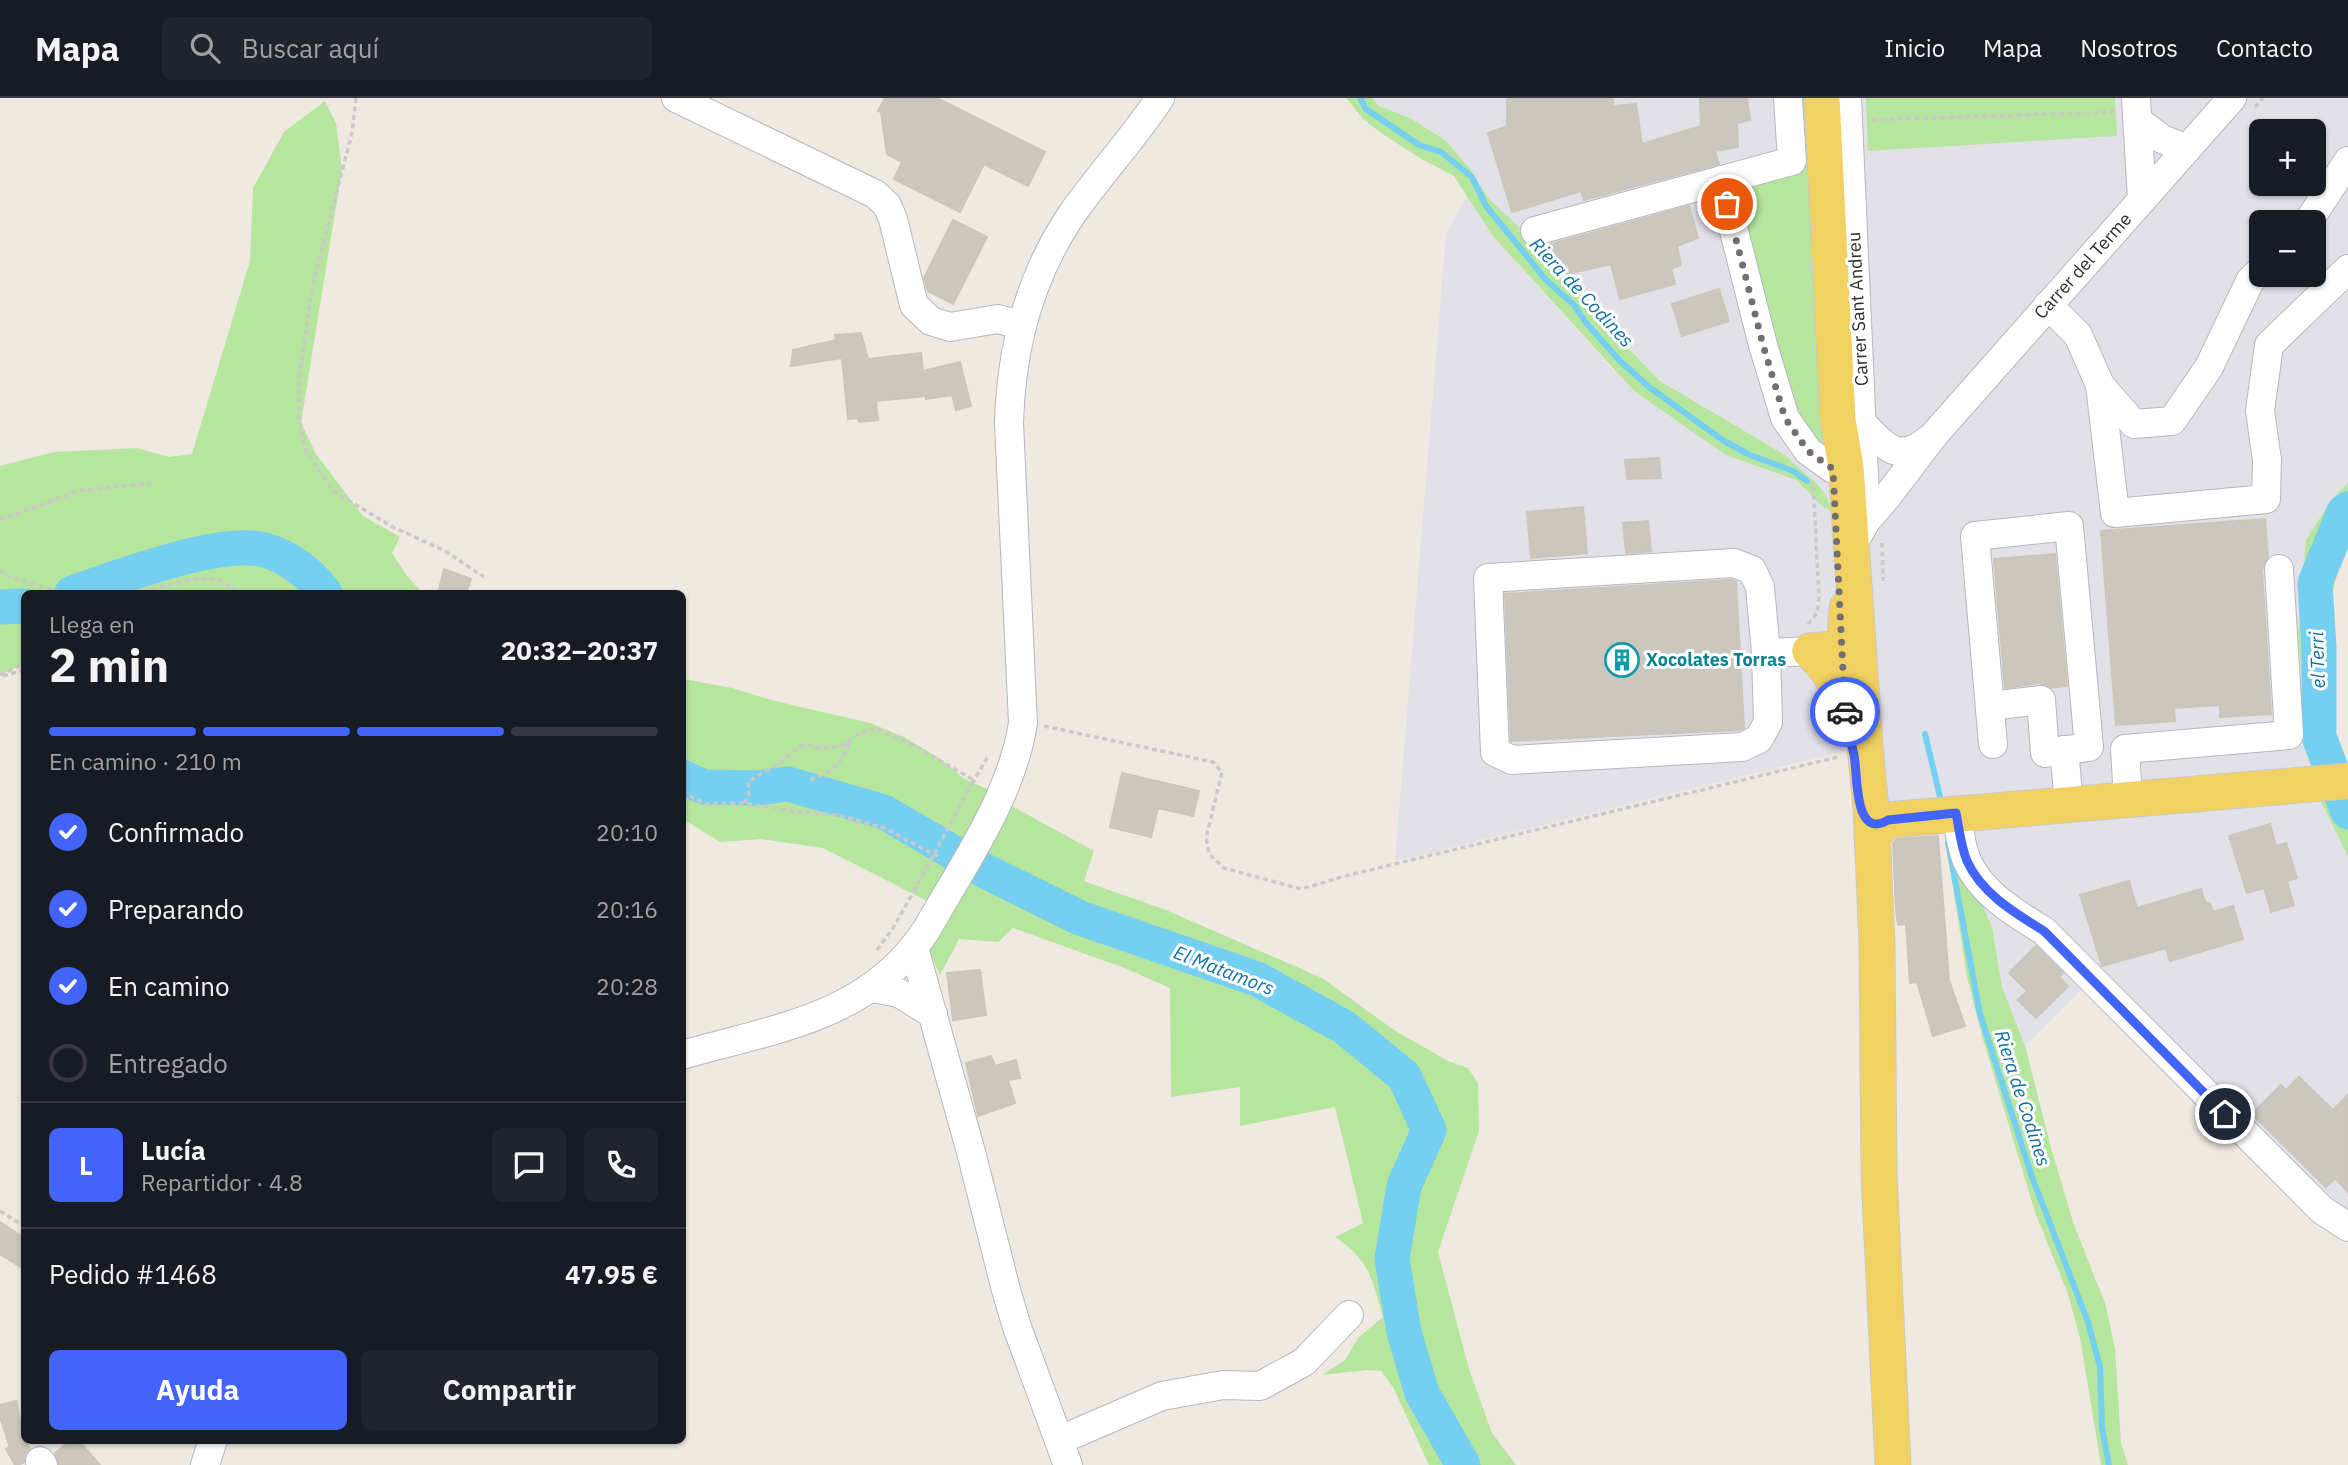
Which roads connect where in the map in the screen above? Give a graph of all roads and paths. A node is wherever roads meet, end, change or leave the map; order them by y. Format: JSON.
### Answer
{"nodes":[{"id":1,"x":356,"y":98,"type":"edge"},
{"id":2,"x":676,"y":98,"type":"edge"},
{"id":3,"x":1160,"y":98,"type":"edge"},
{"id":4,"x":1788,"y":98,"type":"edge"},
{"id":5,"x":1822,"y":98,"type":"edge"},
{"id":6,"x":2232,"y":98,"type":"edge"},
{"id":7,"x":2129,"y":108,"type":"edge"},
{"id":8,"x":1848,"y":110,"type":"edge"},
{"id":9,"x":2187,"y":149,"type":"junction"},
{"id":10,"x":2348,"y":162,"type":"edge"},
{"id":11,"x":1721,"y":180,"type":"junction"},
{"id":12,"x":2142,"y":200,"type":"junction"},
{"id":13,"x":2316,"y":210,"type":"edge"},
{"id":14,"x":1535,"y":231,"type":"dead end"},
{"id":15,"x":2348,"y":269,"type":"edge"},
{"id":16,"x":2249,"y":283,"type":"edge"},
{"id":17,"x":2048,"y":305,"type":"junction"},
{"id":18,"x":1021,"y":325,"type":"junction"},
{"id":19,"x":2100,"y":384,"type":"junction"},
{"id":20,"x":1851,"y":422,"type":"junction"},
{"id":21,"x":1934,"y":435,"type":"junction"},
{"id":22,"x":1833,"y":469,"type":"junction"},
{"id":23,"x":152,"y":483,"type":"dead end"},
{"id":24,"x":0,"y":520,"type":"edge"},
{"id":25,"x":1859,"y":533,"type":"junction"},
{"id":26,"x":2280,"y":569,"type":"dead end"},
{"id":27,"x":0,"y":570,"type":"edge"},
{"id":28,"x":484,"y":577,"type":"dead end"},
{"id":29,"x":52,"y":590,"type":"edge"},
{"id":30,"x":147,"y":590,"type":"edge"},
{"id":31,"x":235,"y":590,"type":"edge"},
{"id":32,"x":1832,"y":649,"type":"junction"},
{"id":33,"x":1766,"y":653,"type":"junction"},
{"id":34,"x":21,"y":666,"type":"edge"},
{"id":35,"x":21,"y":671,"type":"edge"},
{"id":36,"x":0,"y":676,"type":"edge"},
{"id":37,"x":1990,"y":706,"type":"junction"},
{"id":38,"x":1848,"y":733,"type":"junction"},
{"id":39,"x":1021,"y":736,"type":"junction"},
{"id":40,"x":849,"y":741,"type":"junction"},
{"id":41,"x":1993,"y":744,"type":"dead end"},
{"id":42,"x":2064,"y":750,"type":"junction"},
{"id":43,"x":810,"y":780,"type":"dead end"},
{"id":44,"x":2348,"y":780,"type":"edge"},
{"id":45,"x":686,"y":794,"type":"edge"},
{"id":46,"x":2128,"y":799,"type":"junction"},
{"id":47,"x":744,"y":803,"type":"junction"},
{"id":48,"x":2069,"y":803,"type":"junction"},
{"id":49,"x":1940,"y":815,"type":"junction"},
{"id":50,"x":1876,"y":821,"type":"junction"},
{"id":51,"x":914,"y":891,"type":"junction"},
{"id":52,"x":921,"y":939,"type":"junction"},
{"id":53,"x":873,"y":954,"type":"dead end"},
{"id":54,"x":1860,"y":978,"type":"junction"},
{"id":55,"x":872,"y":988,"type":"junction"},
{"id":56,"x":933,"y":1014,"type":"junction"},
{"id":57,"x":686,"y":1054,"type":"edge"},
{"id":58,"x":1879,"y":1174,"type":"junction"},
{"id":59,"x":0,"y":1210,"type":"edge"},
{"id":60,"x":21,"y":1224,"type":"edge"},
{"id":61,"x":2348,"y":1227,"type":"edge"},
{"id":62,"x":1349,"y":1315,"type":"dead end"},
{"id":63,"x":1064,"y":1458,"type":"edge"},
{"id":64,"x":1893,"y":1465,"type":"edge"}],
"edges":[{"from":1,"to":28,"type":"path"},
{"from":2,"to":18,"type":"street"},
{"from":3,"to":18,"type":"street"},
{"from":4,"to":11,"type":"street"},
{"from":5,"to":20,"type":"main road"},
{"from":6,"to":9,"type":"street","name":"Carrer del Terme"},
{"from":7,"to":8,"type":"path"},
{"from":7,"to":9,"type":"street"},
{"from":7,"to":12,"type":"street"},
{"from":8,"to":20,"type":"street","name":"Carrer Sant Andreu"},
{"from":9,"to":12,"type":"street","name":"Carrer del Terme"},
{"from":10,"to":13,"type":"street"},
{"from":11,"to":14,"type":"street"},
{"from":11,"to":22,"type":"street"},
{"from":12,"to":17,"type":"street","name":"Carrer del Terme"},
{"from":15,"to":19,"type":"street"},
{"from":16,"to":19,"type":"street"},
{"from":17,"to":19,"type":"street"},
{"from":17,"to":21,"type":"street","name":"Carrer del Terme"},
{"from":18,"to":39,"type":"street"},
{"from":20,"to":21,"type":"street"},
{"from":20,"to":22,"type":"main road"},
{"from":20,"to":25,"type":"main road"},
{"from":21,"to":25,"type":"street","name":"Carrer del Terme"},
{"from":22,"to":32,"type":"main road"},
{"from":23,"to":24,"type":"path"},
{"from":25,"to":32,"type":"main road"},
{"from":25,"to":38,"type":"main road"},
{"from":26,"to":46,"type":"street"},
{"from":27,"to":29,"type":"path"},
{"from":30,"to":31,"type":"path"},
{"from":32,"to":33,"type":"street"},
{"from":32,"to":38,"type":"main road"},
{"from":32,"to":38,"type":"main road"},
{"from":33,"to":33,"type":"street"},
{"from":34,"to":36,"type":"path"},
{"from":35,"to":36,"type":"path"},
{"from":37,"to":41,"type":"street"},
{"from":37,"to":42,"type":"street"},
{"from":37,"to":42,"type":"street"},
{"from":38,"to":39,"type":"path"},
{"from":38,"to":50,"type":"main road"},
{"from":38,"to":54,"type":"main road"},
{"from":39,"to":52,"type":"street"},
{"from":40,"to":43,"type":"path"},
{"from":40,"to":47,"type":"path"},
{"from":40,"to":51,"type":"path","bridge":true},
{"from":42,"to":48,"type":"street"},
{"from":44,"to":46,"type":"main road"},
{"from":45,"to":47,"type":"path"},
{"from":46,"to":48,"type":"main road"},
{"from":47,"to":51,"type":"path"},
{"from":48,"to":49,"type":"main road"},
{"from":49,"to":50,"type":"main road"},
{"from":49,"to":61,"type":"street"},
{"from":50,"to":54,"type":"main road"},
{"from":50,"to":58,"type":"main road"},
{"from":51,"to":53,"type":"path"},
{"from":52,"to":55,"type":"street"},
{"from":52,"to":56,"type":"street"},
{"from":54,"to":58,"type":"main road"},
{"from":55,"to":56,"type":"street"},
{"from":55,"to":57,"type":"street"},
{"from":56,"to":63,"type":"street"},
{"from":58,"to":64,"type":"main road"},
{"from":59,"to":60,"type":"path"},
{"from":62,"to":63,"type":"street"}]}
